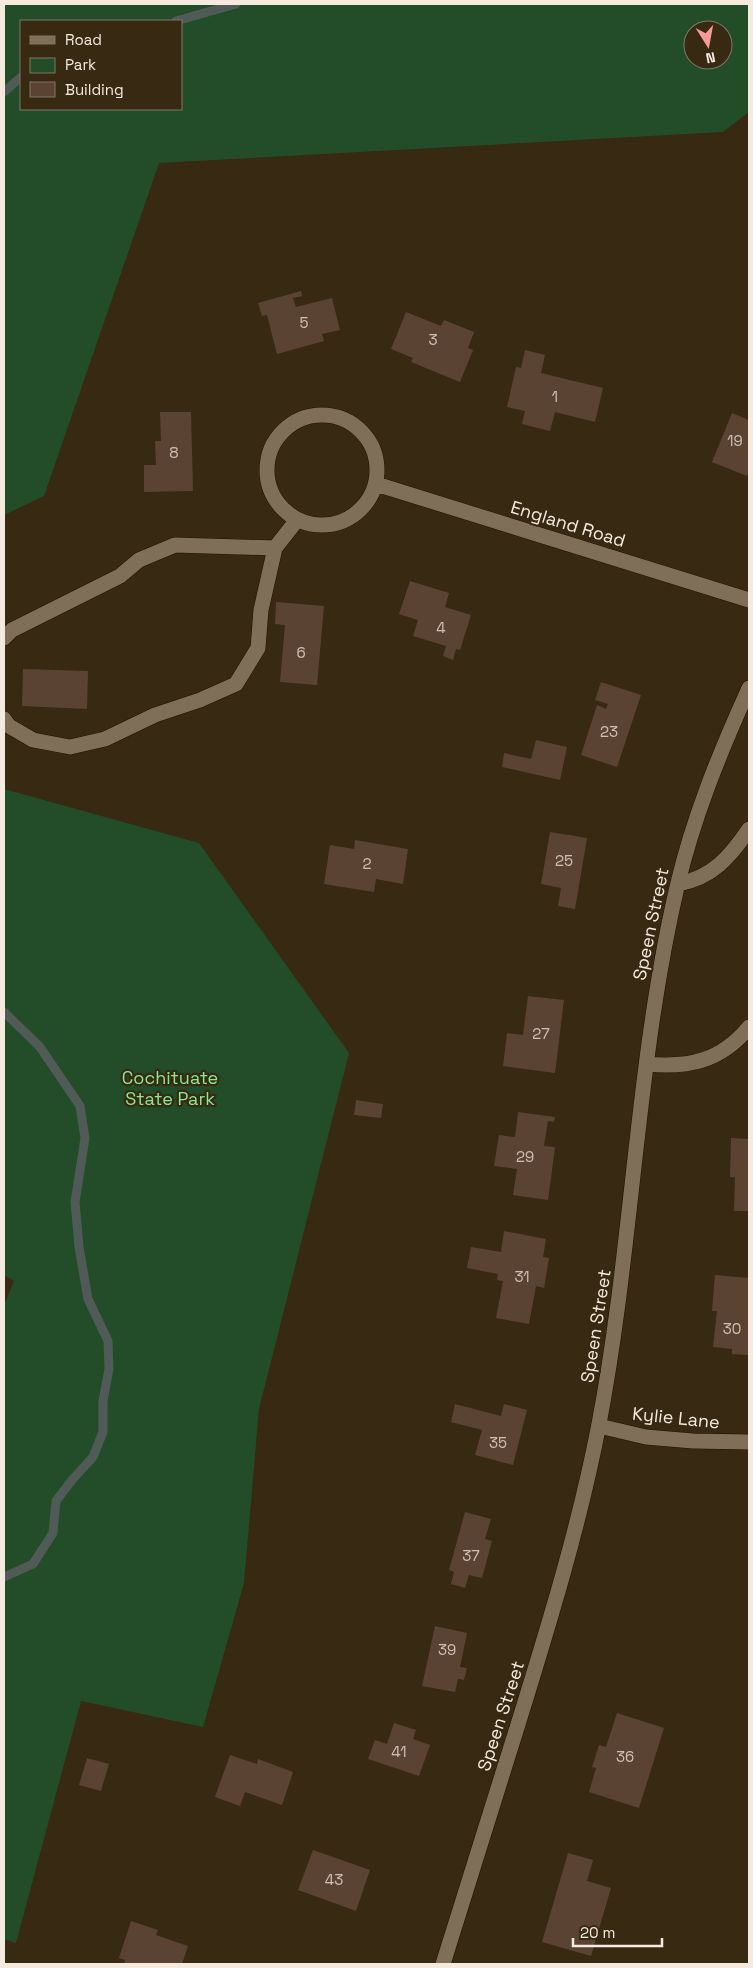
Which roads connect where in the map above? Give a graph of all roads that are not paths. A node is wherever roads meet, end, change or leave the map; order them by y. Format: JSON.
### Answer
{"nodes":[{"id":1,"x":376,"y":484,"type":"junction"},
{"id":2,"x":297,"y":520,"type":"junction"},
{"id":3,"x":275,"y":548,"type":"junction"},
{"id":4,"x":749,"y":600,"type":"edge"},
{"id":5,"x":4,"y":638,"type":"edge"},
{"id":6,"x":749,"y":688,"type":"edge"},
{"id":7,"x":4,"y":719,"type":"edge"},
{"id":8,"x":749,"y":829,"type":"edge"},
{"id":9,"x":678,"y":884,"type":"junction"},
{"id":10,"x":749,"y":1027,"type":"edge"},
{"id":11,"x":647,"y":1064,"type":"junction"},
{"id":12,"x":599,"y":1426,"type":"junction"},
{"id":13,"x":749,"y":1442,"type":"edge"},
{"id":14,"x":443,"y":1964,"type":"edge"}],
"edges":[{"from":1,"to":2,"type":"street"},
{"from":1,"to":2,"type":"street"},
{"from":1,"to":4,"type":"street","name":"England Road"},
{"from":2,"to":3,"type":"street"},
{"from":3,"to":5,"type":"street"},
{"from":3,"to":7,"type":"street"},
{"from":6,"to":9,"type":"street","name":"Speen Street"},
{"from":8,"to":9,"type":"street"},
{"from":9,"to":11,"type":"street","name":"Speen Street"},
{"from":10,"to":11,"type":"street"},
{"from":11,"to":12,"type":"street","name":"Speen Street"},
{"from":12,"to":13,"type":"street","name":"Kylie Lane"},
{"from":12,"to":14,"type":"street","name":"Speen Street"}]}
